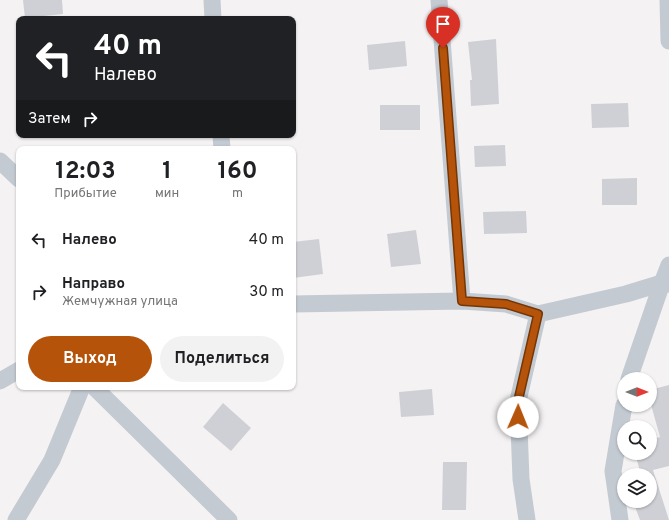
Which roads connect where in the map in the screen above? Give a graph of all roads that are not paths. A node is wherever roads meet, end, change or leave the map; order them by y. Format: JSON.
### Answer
{"nodes":[{"id":1,"x":212,"y":0,"type":"edge"},
{"id":2,"x":439,"y":0,"type":"edge"},
{"id":3,"x":668,"y":0,"type":"edge"},
{"id":4,"x":213,"y":16,"type":"edge"},
{"id":5,"x":669,"y":41,"type":"edge"},
{"id":6,"x":0,"y":161,"type":"edge"},
{"id":7,"x":16,"y":176,"type":"edge"},
{"id":8,"x":669,"y":265,"type":"edge"},
{"id":9,"x":666,"y":283,"type":"edge"},
{"id":10,"x":462,"y":301,"type":"junction"},
{"id":11,"x":296,"y":304,"type":"edge"},
{"id":12,"x":538,"y":314,"type":"junction"},
{"id":13,"x":16,"y":372,"type":"edge"},
{"id":14,"x":633,"y":372,"type":"edge"},
{"id":15,"x":0,"y":381,"type":"edge"},
{"id":16,"x":81,"y":390,"type":"edge"},
{"id":17,"x":97,"y":390,"type":"edge"},
{"id":18,"x":623,"y":412,"type":"edge"},
{"id":19,"x":16,"y":520,"type":"edge"},
{"id":20,"x":229,"y":520,"type":"edge"},
{"id":21,"x":527,"y":520,"type":"edge"},
{"id":22,"x":620,"y":520,"type":"edge"}],
"edges":[{"from":1,"to":4,"type":"street"},
{"from":2,"to":10,"type":"street"},
{"from":3,"to":5,"type":"street"},
{"from":6,"to":7,"type":"street"},
{"from":8,"to":9,"type":"street"},
{"from":9,"to":12,"type":"street"},
{"from":9,"to":14,"type":"street"},
{"from":10,"to":11,"type":"street"},
{"from":10,"to":12,"type":"street"},
{"from":12,"to":21,"type":"street"},
{"from":13,"to":15,"type":"street"},
{"from":16,"to":19,"type":"street"},
{"from":17,"to":20,"type":"street"},
{"from":18,"to":22,"type":"street"}]}
